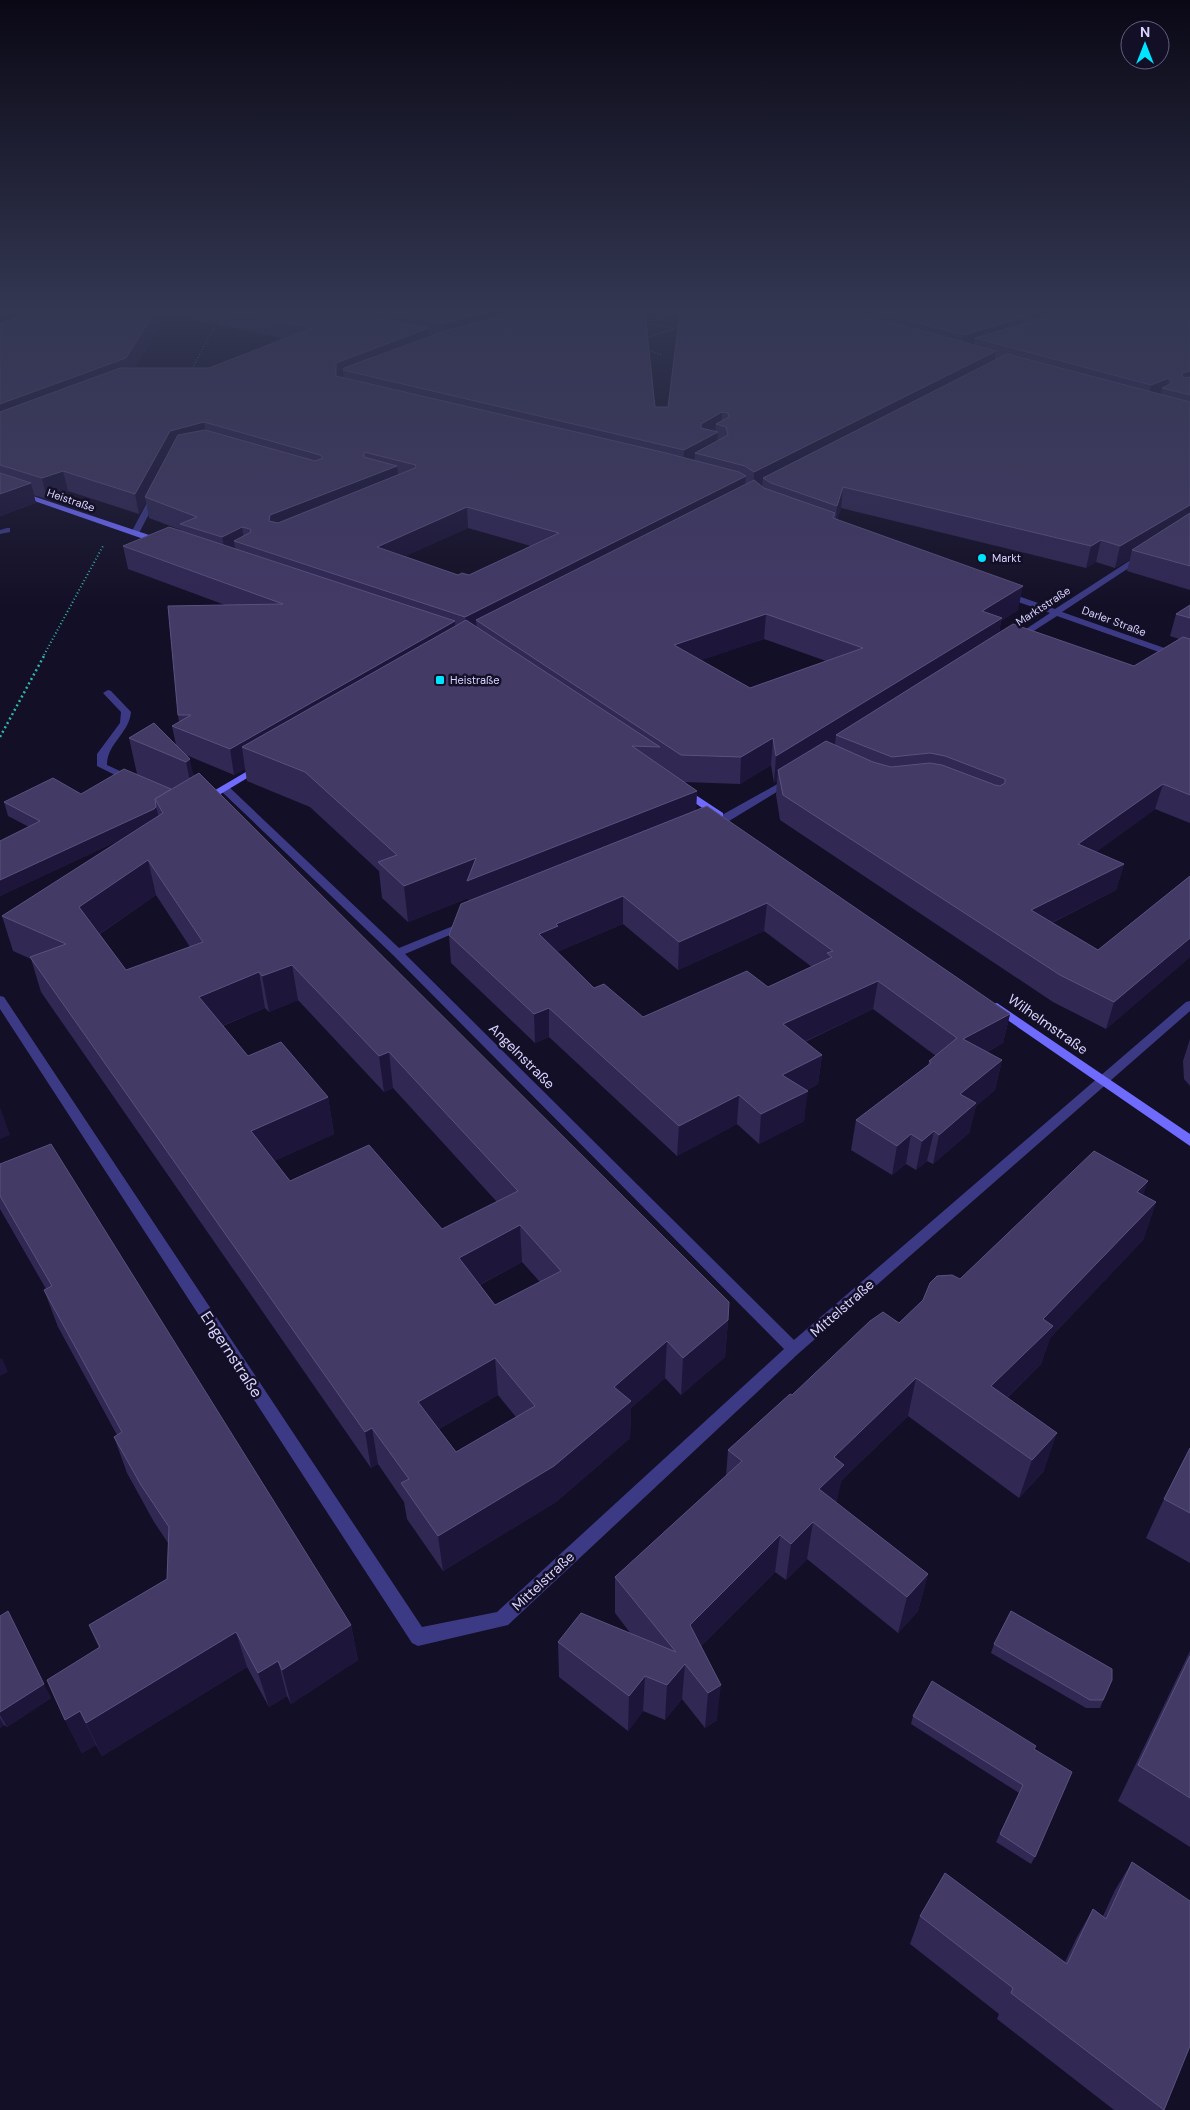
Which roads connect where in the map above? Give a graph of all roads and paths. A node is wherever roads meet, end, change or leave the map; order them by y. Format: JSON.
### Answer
{"nodes":[{"id":1,"x":160,"y":484,"type":"edge"},
{"id":2,"x":0,"y":487,"type":"edge"},
{"id":3,"x":135,"y":533,"type":"junction"},
{"id":4,"x":171,"y":545,"type":"edge"},
{"id":5,"x":1150,"y":551,"type":"edge"},
{"id":6,"x":996,"y":590,"type":"edge"},
{"id":7,"x":1056,"y":612,"type":"junction"},
{"id":8,"x":1002,"y":647,"type":"edge"},
{"id":9,"x":1190,"y":660,"type":"edge"},
{"id":10,"x":108,"y":693,"type":"dead end"},
{"id":11,"x":275,"y":758,"type":"edge"},
{"id":12,"x":798,"y":775,"type":"edge"},
{"id":13,"x":144,"y":785,"type":"edge"},
{"id":14,"x":676,"y":785,"type":"edge"},
{"id":15,"x":224,"y":788,"type":"junction"},
{"id":16,"x":194,"y":806,"type":"edge"},
{"id":17,"x":729,"y":821,"type":"junction"},
{"id":18,"x":698,"y":830,"type":"edge"},
{"id":19,"x":479,"y":919,"type":"edge"},
{"id":20,"x":397,"y":953,"type":"junction"},
{"id":21,"x":0,"y":1000,"type":"edge"},
{"id":22,"x":991,"y":1003,"type":"edge"},
{"id":23,"x":1190,"y":1005,"type":"edge"},
{"id":24,"x":1104,"y":1081,"type":"junction"},
{"id":25,"x":1190,"y":1141,"type":"edge"},
{"id":26,"x":794,"y":1349,"type":"junction"},
{"id":27,"x":502,"y":1619,"type":"joint"}],
"edges":[{"from":1,"to":3,"type":"street"},
{"from":2,"to":3,"type":"street","name":"Heistraße"},
{"from":3,"to":4,"type":"street","name":"Heistraße"},
{"from":5,"to":7,"type":"street","name":"Marktstraße"},
{"from":6,"to":7,"type":"street","name":"Darler Straße"},
{"from":7,"to":8,"type":"street","name":"Marktstraße"},
{"from":7,"to":9,"type":"street","name":"Darler Straße"},
{"from":10,"to":13,"type":"street"},
{"from":11,"to":15,"type":"street"},
{"from":12,"to":17,"type":"street"},
{"from":14,"to":17,"type":"street"},
{"from":15,"to":16,"type":"street"},
{"from":15,"to":20,"type":"street","name":"Angelnstraße"},
{"from":17,"to":18,"type":"street"},
{"from":19,"to":20,"type":"street"},
{"from":20,"to":26,"type":"street","name":"Angelnstraße"},
{"from":21,"to":27,"type":"street","name":"Engernstraße"},
{"from":22,"to":24,"type":"street","name":"Wilhelmstraße"},
{"from":23,"to":24,"type":"street","name":"Mittelstraße"},
{"from":24,"to":25,"type":"street","name":"Wilhelmstraße"},
{"from":24,"to":26,"type":"street","name":"Mittelstraße"},
{"from":26,"to":27,"type":"street","name":"Mittelstraße"}]}
